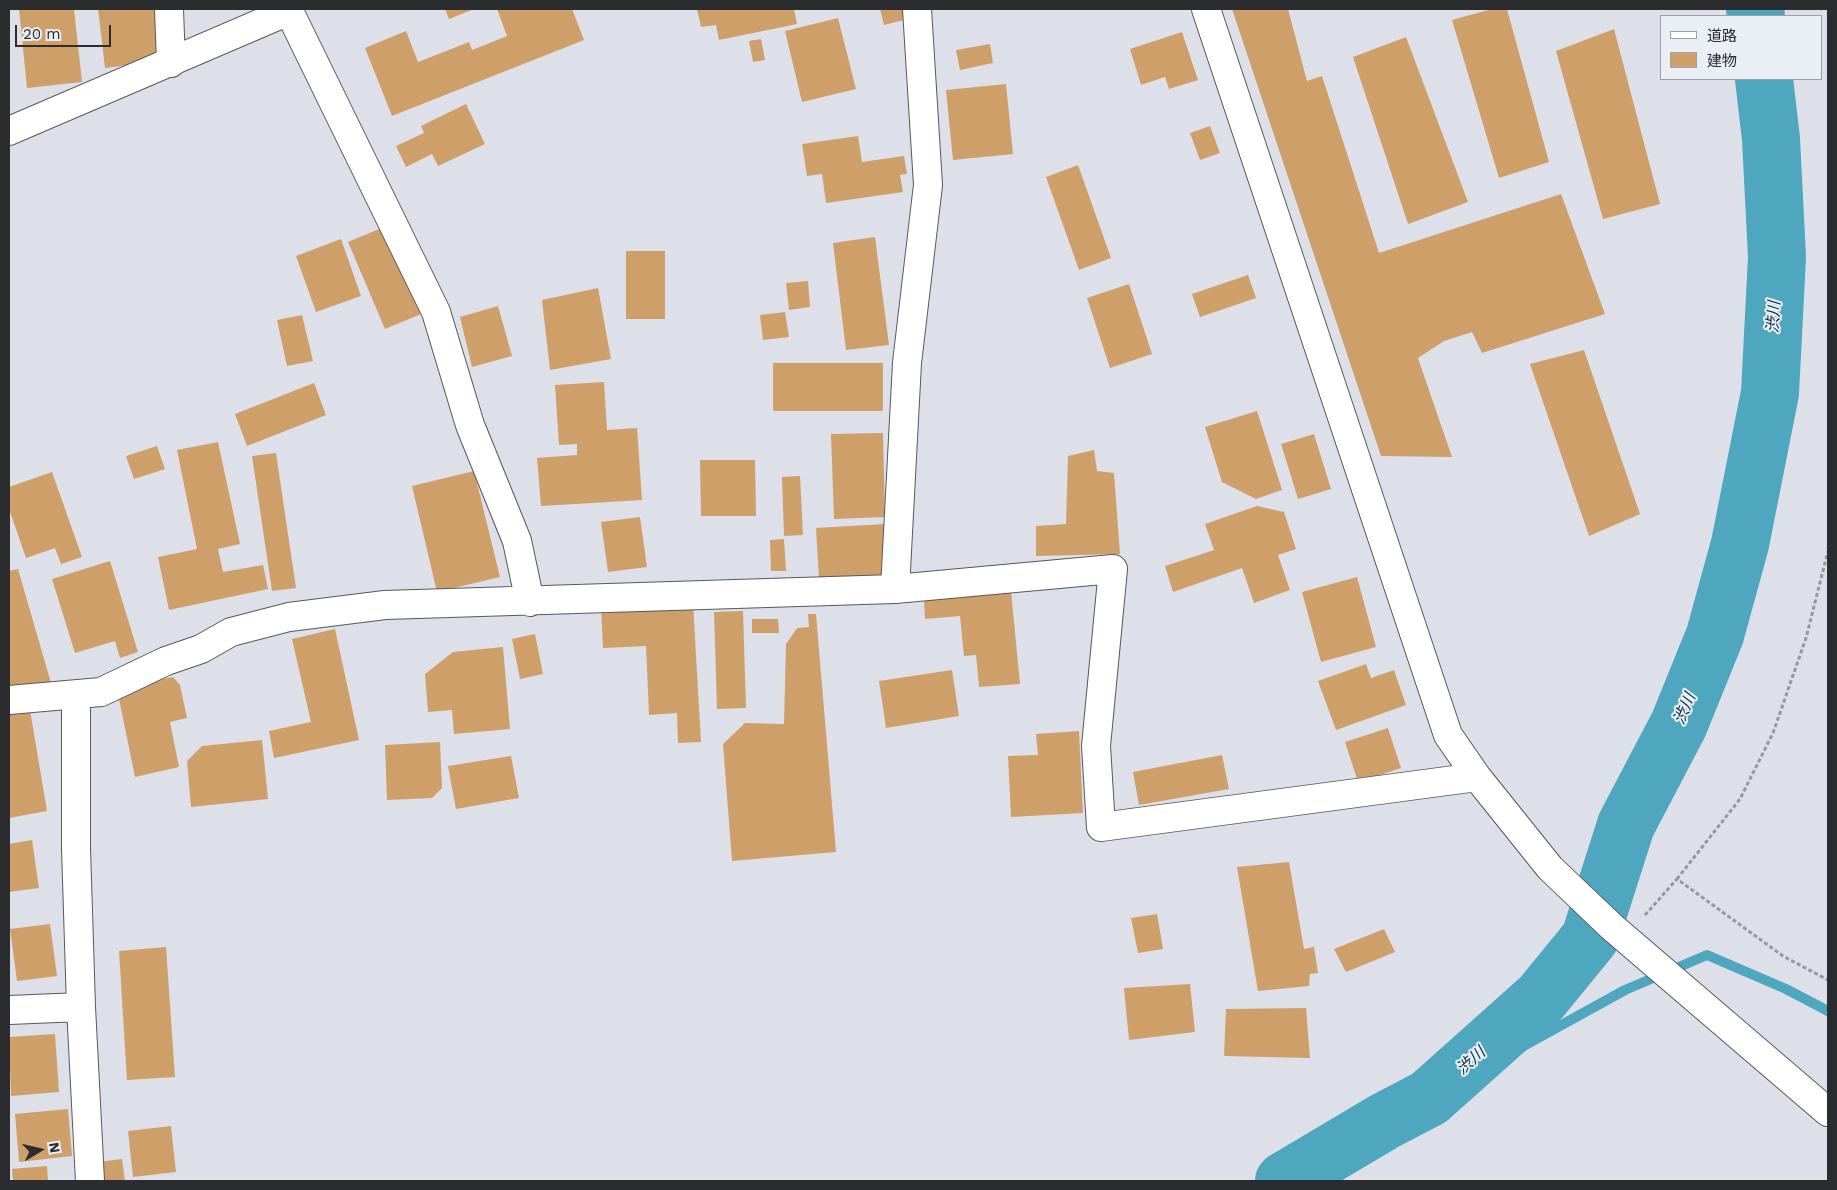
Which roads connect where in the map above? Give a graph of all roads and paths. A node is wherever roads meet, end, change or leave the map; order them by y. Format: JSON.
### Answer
{"nodes":[{"id":1,"x":169,"y":9,"type":"edge"},
{"id":2,"x":917,"y":9,"type":"edge"},
{"id":3,"x":1206,"y":9,"type":"edge"},
{"id":4,"x":171,"y":63,"type":"junction"},
{"id":5,"x":9,"y":131,"type":"edge"},
{"id":6,"x":1828,"y":551,"type":"edge"},
{"id":7,"x":895,"y":589,"type":"junction"},
{"id":8,"x":530,"y":602,"type":"junction"},
{"id":9,"x":76,"y":695,"type":"junction"},
{"id":10,"x":9,"y":700,"type":"edge"},
{"id":11,"x":1477,"y":777,"type":"junction"},
{"id":12,"x":1677,"y":879,"type":"junction"},
{"id":13,"x":1625,"y":938,"type":"junction"},
{"id":14,"x":1828,"y":980,"type":"edge"},
{"id":15,"x":81,"y":1007,"type":"junction"},
{"id":16,"x":9,"y":1010,"type":"edge"},
{"id":17,"x":1828,"y":1112,"type":"edge"},
{"id":18,"x":90,"y":1181,"type":"edge"}],
"edges":[{"from":1,"to":4,"type":"street"},
{"from":2,"to":7,"type":"street"},
{"from":3,"to":11,"type":"street"},
{"from":4,"to":5,"type":"street"},
{"from":4,"to":8,"type":"street"},
{"from":6,"to":12,"type":"path"},
{"from":7,"to":8,"type":"street"},
{"from":7,"to":11,"type":"street"},
{"from":8,"to":9,"type":"street"},
{"from":9,"to":10,"type":"street"},
{"from":9,"to":15,"type":"street"},
{"from":11,"to":13,"type":"street"},
{"from":12,"to":13,"type":"path"},
{"from":12,"to":14,"type":"path"},
{"from":13,"to":17,"type":"street"},
{"from":15,"to":16,"type":"street"},
{"from":15,"to":18,"type":"street"}]}
